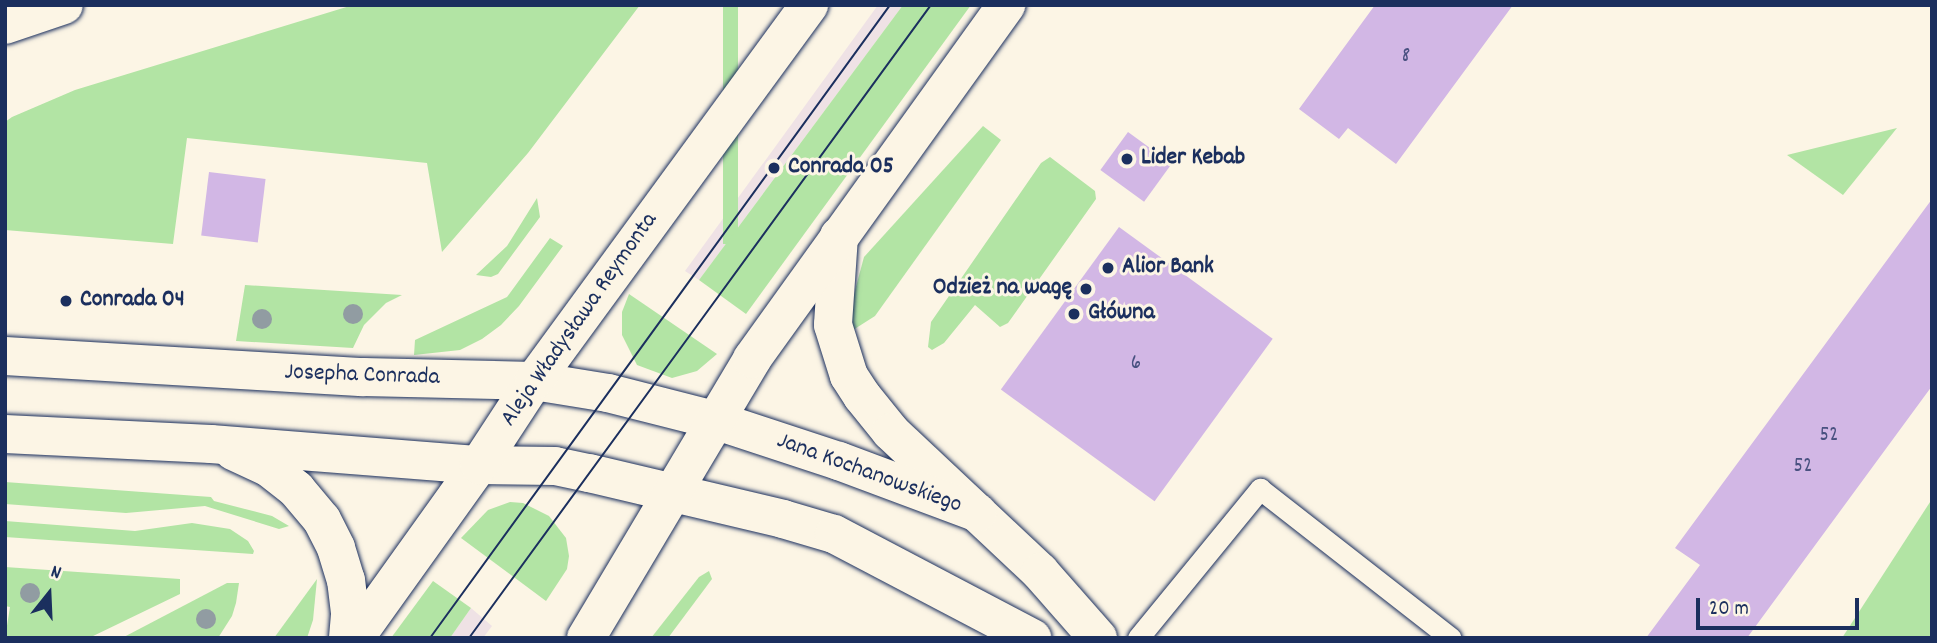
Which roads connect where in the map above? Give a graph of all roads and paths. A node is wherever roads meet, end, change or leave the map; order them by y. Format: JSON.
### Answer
{"nodes":[{"id":1,"x":64,"y":5,"type":"edge"},
{"id":2,"x":809,"y":5,"type":"edge"},
{"id":3,"x":1006,"y":5,"type":"edge"},
{"id":4,"x":5,"y":25,"type":"edge"},
{"id":5,"x":839,"y":236,"type":"junction"},
{"id":6,"x":5,"y":356,"type":"edge"},
{"id":7,"x":534,"y":382,"type":"junction"},
{"id":8,"x":714,"y":420,"type":"junction"},
{"id":9,"x":5,"y":434,"type":"edge"},
{"id":10,"x":211,"y":444,"type":"junction"},
{"id":11,"x":479,"y":465,"type":"junction"},
{"id":12,"x":673,"y":493,"type":"junction"},
{"id":13,"x":978,"y":513,"type":"junction"},
{"id":14,"x":348,"y":638,"type":"edge"},
{"id":15,"x":355,"y":638,"type":"edge"},
{"id":16,"x":586,"y":638,"type":"edge"},
{"id":17,"x":1032,"y":638,"type":"edge"},
{"id":18,"x":1098,"y":638,"type":"edge"},
{"id":19,"x":1138,"y":638,"type":"edge"},
{"id":20,"x":1451,"y":638,"type":"edge"}],
"edges":[{"from":1,"to":4,"type":"street"},
{"from":2,"to":7,"type":"street","name":"Aleja Władysława Reymonta"},
{"from":3,"to":5,"type":"street"},
{"from":5,"to":8,"type":"street"},
{"from":5,"to":13,"type":"street"},
{"from":6,"to":7,"type":"street","name":"Josepha Conrada"},
{"from":7,"to":8,"type":"street","name":"Josepha Conrada"},
{"from":7,"to":11,"type":"street","name":"Aleja Władysława Reymonta"},
{"from":8,"to":12,"type":"street"},
{"from":8,"to":13,"type":"street","name":"Jana Kochanowskiego"},
{"from":9,"to":10,"type":"street"},
{"from":10,"to":11,"type":"street"},
{"from":10,"to":14,"type":"street"},
{"from":11,"to":12,"type":"street"},
{"from":11,"to":15,"type":"street","name":"Aleja Władysława Reymonta"},
{"from":12,"to":16,"type":"street"},
{"from":12,"to":17,"type":"street"},
{"from":13,"to":18,"type":"street","name":"Jana Kochanowskiego"},
{"from":19,"to":20,"type":"lane"}]}
